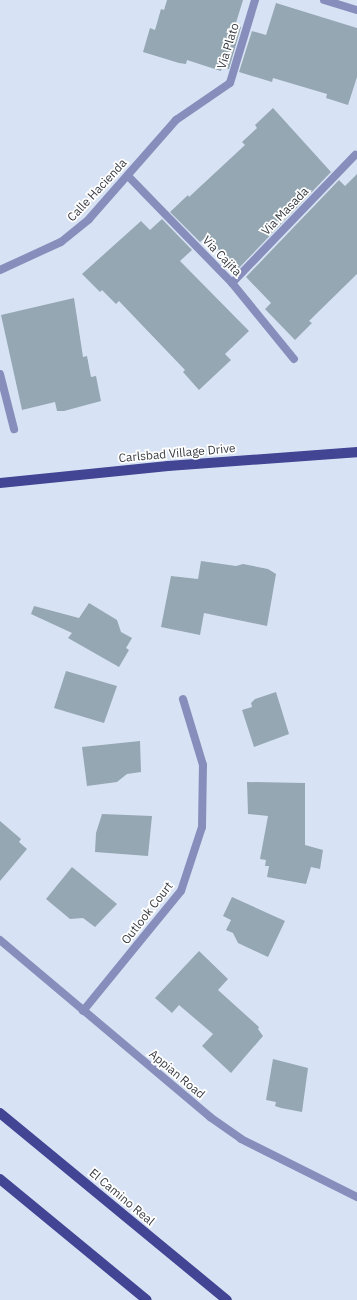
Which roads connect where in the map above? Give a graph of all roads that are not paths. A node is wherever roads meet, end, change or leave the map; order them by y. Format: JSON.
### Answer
{"nodes":[{"id":1,"x":255,"y":0,"type":"edge"},
{"id":2,"x":324,"y":0,"type":"edge"},
{"id":3,"x":357,"y":10,"type":"edge"},
{"id":4,"x":176,"y":120,"type":"joint"},
{"id":5,"x":355,"y":154,"type":"dead end"},
{"id":6,"x":128,"y":176,"type":"junction"},
{"id":7,"x":0,"y":270,"type":"edge"},
{"id":8,"x":232,"y":283,"type":"junction"},
{"id":9,"x":294,"y":359,"type":"dead end"},
{"id":10,"x":0,"y":374,"type":"edge"},
{"id":11,"x":14,"y":429,"type":"dead end"},
{"id":12,"x":357,"y":452,"type":"edge"},
{"id":13,"x":0,"y":483,"type":"edge"},
{"id":14,"x":183,"y":699,"type":"dead end"},
{"id":15,"x":0,"y":940,"type":"edge"},
{"id":16,"x":83,"y":1011,"type":"junction"},
{"id":17,"x":0,"y":1113,"type":"edge"},
{"id":18,"x":0,"y":1179,"type":"edge"},
{"id":19,"x":357,"y":1197,"type":"edge"},
{"id":20,"x":147,"y":1300,"type":"edge"},
{"id":21,"x":227,"y":1300,"type":"edge"}],
"edges":[{"from":1,"to":4,"type":"street","name":"Via Plato"},
{"from":2,"to":3,"type":"street"},
{"from":4,"to":6,"type":"street","name":"Calle Hacienda"},
{"from":5,"to":8,"type":"street","name":"Via Masada"},
{"from":6,"to":7,"type":"street","name":"Calle Hacienda"},
{"from":6,"to":8,"type":"street","name":"Via Cajita"},
{"from":8,"to":9,"type":"street","name":"Via Cajita"},
{"from":10,"to":11,"type":"street"},
{"from":12,"to":13,"type":"main road","name":"Carlsbad Village Drive"},
{"from":14,"to":16,"type":"street","name":"Outlook Court"},
{"from":15,"to":16,"type":"street","name":"Appian Road"},
{"from":16,"to":19,"type":"street","name":"Appian Road"},
{"from":17,"to":21,"type":"main road","name":"El Camino Real"},
{"from":18,"to":20,"type":"main road"}]}
